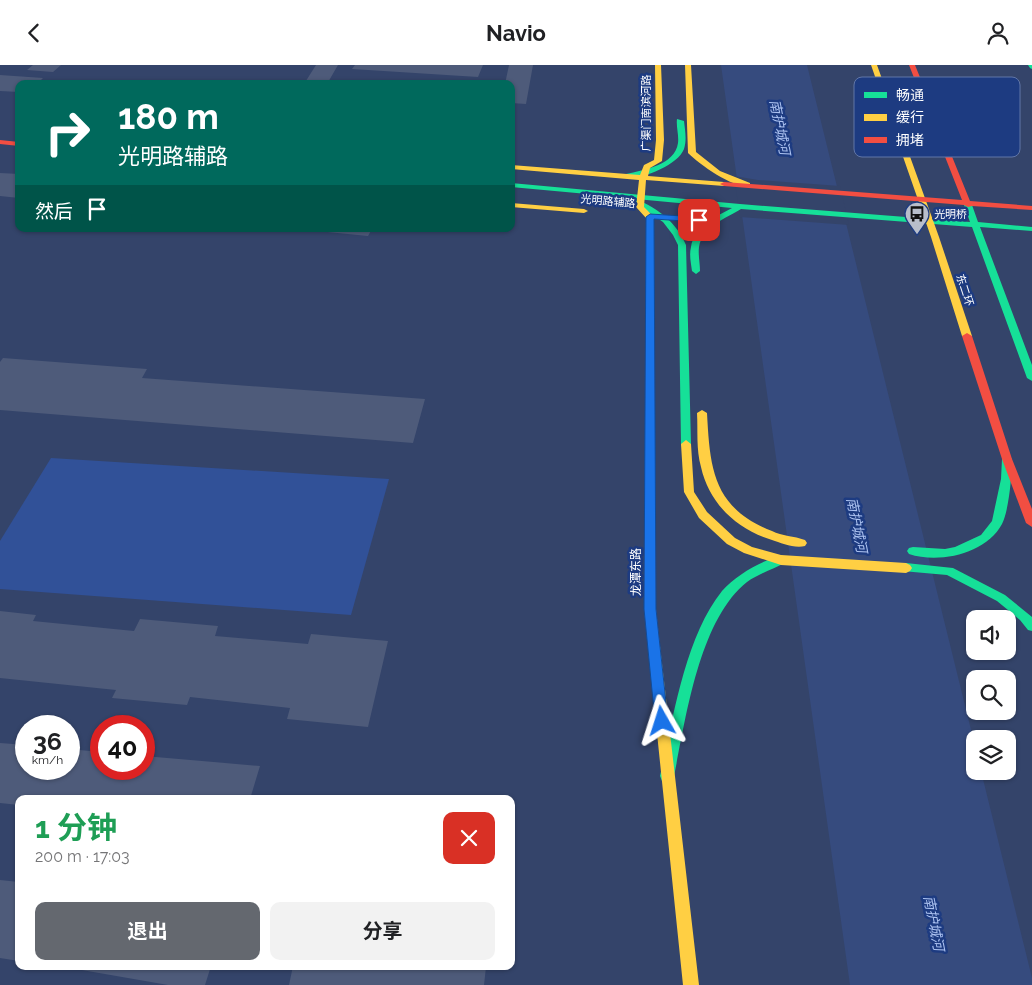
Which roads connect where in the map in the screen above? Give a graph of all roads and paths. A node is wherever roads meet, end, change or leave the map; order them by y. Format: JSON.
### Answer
{"nodes":[{"id":1,"x":658,"y":65,"type":"edge"},
{"id":2,"x":678,"y":65,"type":"edge"},
{"id":3,"x":688,"y":65,"type":"edge"},
{"id":4,"x":874,"y":65,"type":"edge"},
{"id":5,"x":912,"y":65,"type":"edge"},
{"id":6,"x":878,"y":77,"type":"edge"},
{"id":7,"x":917,"y":77,"type":"edge"},
{"id":8,"x":0,"y":142,"type":"edge"},
{"id":9,"x":15,"y":143,"type":"edge"},
{"id":10,"x":686,"y":148,"type":"junction"},
{"id":11,"x":906,"y":157,"type":"edge"},
{"id":12,"x":949,"y":157,"type":"edge"},
{"id":13,"x":635,"y":160,"type":"dead end"},
{"id":14,"x":658,"y":161,"type":"junction"},
{"id":15,"x":688,"y":163,"type":"junction"},
{"id":16,"x":515,"y":167,"type":"edge"},
{"id":17,"x":733,"y":167,"type":"dead end"},
{"id":18,"x":629,"y":176,"type":"junction"},
{"id":19,"x":905,"y":181,"type":"dead end"},
{"id":20,"x":924,"y":182,"type":"dead end"},
{"id":21,"x":944,"y":184,"type":"dead end"},
{"id":22,"x":515,"y":185,"type":"edge"},
{"id":23,"x":747,"y":185,"type":"junction"},
{"id":24,"x":973,"y":186,"type":"dead end"},
{"id":25,"x":623,"y":196,"type":"junction"},
{"id":26,"x":515,"y":205,"type":"edge"},
{"id":27,"x":740,"y":206,"type":"junction"},
{"id":28,"x":1032,"y":208,"type":"edge"},
{"id":29,"x":600,"y":213,"type":"dead end"},
{"id":30,"x":630,"y":215,"type":"dead end"},
{"id":31,"x":650,"y":217,"type":"junction"},
{"id":32,"x":702,"y":220,"type":"dead end"},
{"id":33,"x":732,"y":222,"type":"dead end"},
{"id":34,"x":1032,"y":229,"type":"edge"},
{"id":35,"x":926,"y":237,"type":"dead end"},
{"id":36,"x":945,"y":239,"type":"dead end"},
{"id":37,"x":964,"y":241,"type":"dead end"},
{"id":38,"x":993,"y":243,"type":"dead end"},
{"id":39,"x":696,"y":284,"type":"dead end"},
{"id":40,"x":1032,"y":378,"type":"edge"},
{"id":41,"x":701,"y":401,"type":"dead end"},
{"id":42,"x":1008,"y":459,"type":"junction"},
{"id":43,"x":1032,"y":523,"type":"edge"},
{"id":44,"x":811,"y":543,"type":"dead end"},
{"id":45,"x":897,"y":550,"type":"dead end"},
{"id":46,"x":781,"y":560,"type":"junction"},
{"id":47,"x":1032,"y":627,"type":"edge"},
{"id":48,"x":668,"y":776,"type":"junction"},
{"id":49,"x":691,"y":985,"type":"edge"}],
"edges":[{"from":1,"to":14,"type":"main road","name":"广渠门南滨河路"},
{"from":2,"to":10,"type":"main road"},
{"from":3,"to":10,"type":"main road"},
{"from":4,"to":6,"type":"main road","name":"东二环"},
{"from":5,"to":7,"type":"main road"},
{"from":8,"to":9,"type":"main road"},
{"from":10,"to":18,"type":"main road"},
{"from":10,"to":23,"type":"main road"},
{"from":11,"to":42,"type":"main road","name":"东二环"},
{"from":12,"to":40,"type":"main road"},
{"from":13,"to":14,"type":"main road"},
{"from":14,"to":15,"type":"main road"},
{"from":14,"to":31,"type":"main road"},
{"from":15,"to":17,"type":"main road"},
{"from":15,"to":31,"type":"main road","name":"光明路辅路"},
{"from":16,"to":18,"type":"main road"},
{"from":18,"to":23,"type":"main road"},
{"from":19,"to":20,"type":"main road"},
{"from":21,"to":24,"type":"main road"},
{"from":22,"to":25,"type":"main road"},
{"from":23,"to":28,"type":"main road"},
{"from":25,"to":27,"type":"main road"},
{"from":25,"to":46,"type":"main road"},
{"from":26,"to":29,"type":"main road","name":"光明路辅路"},
{"from":27,"to":34,"type":"main road"},
{"from":27,"to":39,"type":"main road"},
{"from":30,"to":31,"type":"main road","name":"光明路辅路"},
{"from":31,"to":48,"type":"main road","name":"龙潭东路"},
{"from":32,"to":33,"type":"main road"},
{"from":35,"to":36,"type":"main road"},
{"from":37,"to":38,"type":"main road"},
{"from":41,"to":44,"type":"main road"},
{"from":42,"to":43,"type":"main road","name":"东二环"},
{"from":42,"to":45,"type":"main road"},
{"from":46,"to":47,"type":"main road"},
{"from":46,"to":48,"type":"main road"},
{"from":48,"to":49,"type":"main road","name":"龙潭东路"}]}
